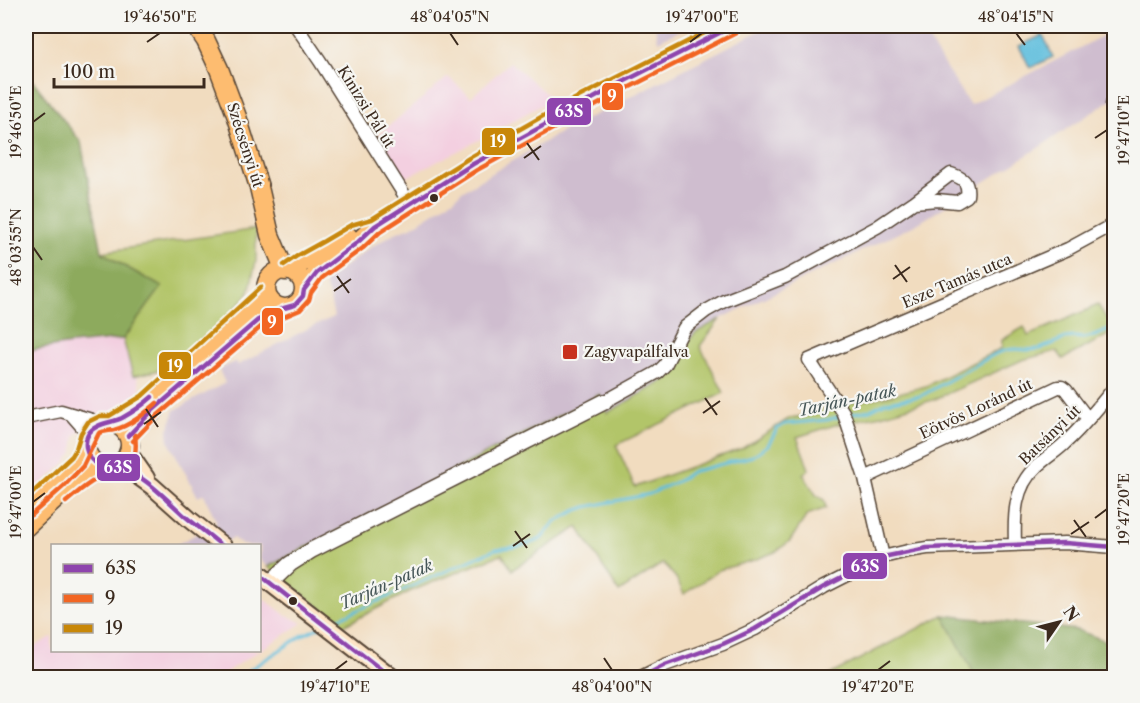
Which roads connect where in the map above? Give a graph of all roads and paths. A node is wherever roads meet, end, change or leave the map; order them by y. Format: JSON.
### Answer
{"nodes":[{"id":1,"x":196,"y":26,"type":"edge"},
{"id":2,"x":296,"y":26,"type":"edge"},
{"id":3,"x":733,"y":26,"type":"edge"},
{"id":4,"x":914,"y":202,"type":"dead end"},
{"id":5,"x":410,"y":204,"type":"junction"},
{"id":6,"x":1114,"y":224,"type":"edge"},
{"id":7,"x":375,"y":226,"type":"junction"},
{"id":8,"x":278,"y":278,"type":"junction"},
{"id":9,"x":304,"y":290,"type":"junction"},
{"id":10,"x":284,"y":308,"type":"junction"},
{"id":11,"x":1114,"y":388,"type":"edge"},
{"id":12,"x":604,"y":402,"type":"joint"},
{"id":13,"x":70,"y":413,"type":"junction"},
{"id":14,"x":26,"y":418,"type":"edge"},
{"id":15,"x":1088,"y":419,"type":"junction"},
{"id":16,"x":107,"y":423,"type":"junction"},
{"id":17,"x":87,"y":441,"type":"junction"},
{"id":18,"x":128,"y":444,"type":"junction"},
{"id":19,"x":110,"y":466,"type":"junction"},
{"id":20,"x":865,"y":478,"type":"junction"},
{"id":21,"x":152,"y":486,"type":"junction"},
{"id":22,"x":26,"y":509,"type":"edge"},
{"id":23,"x":26,"y":527,"type":"edge"},
{"id":24,"x":220,"y":544,"type":"edge"},
{"id":25,"x":1016,"y":544,"type":"junction"},
{"id":26,"x":1114,"y":547,"type":"edge"},
{"id":27,"x":883,"y":557,"type":"junction"},
{"id":28,"x":265,"y":579,"type":"edge"},
{"id":29,"x":393,"y":678,"type":"edge"},
{"id":30,"x":639,"y":678,"type":"edge"}],
"edges":[{"from":1,"to":8,"type":"main road","name":"Szécsényi út"},
{"from":2,"to":5,"type":"street","name":"Kinizsi Pál út"},
{"from":3,"to":5,"type":"main road"},
{"from":4,"to":12,"type":"street"},
{"from":5,"to":7,"type":"main road"},
{"from":6,"to":20,"type":"street","name":"Esze Tamás utca"},
{"from":7,"to":8,"type":"main road"},
{"from":7,"to":9,"type":"main road"},
{"from":8,"to":9,"type":"main road"},
{"from":8,"to":10,"type":"main road"},
{"from":8,"to":16,"type":"main road"},
{"from":9,"to":10,"type":"main road"},
{"from":10,"to":18,"type":"main road"},
{"from":11,"to":15,"type":"street","name":"Batsányi út"},
{"from":12,"to":28,"type":"street"},
{"from":13,"to":14,"type":"street"},
{"from":13,"to":16,"type":"street"},
{"from":13,"to":17,"type":"street"},
{"from":15,"to":20,"type":"street","name":"Eötvös Loránd út"},
{"from":15,"to":25,"type":"street","name":"Batsányi út"},
{"from":16,"to":17,"type":"main road"},
{"from":16,"to":18,"type":"main road"},
{"from":17,"to":19,"type":"main road"},
{"from":17,"to":22,"type":"main road"},
{"from":18,"to":19,"type":"main road"},
{"from":18,"to":21,"type":"main road"},
{"from":19,"to":21,"type":"main road"},
{"from":19,"to":23,"type":"main road"},
{"from":20,"to":27,"type":"street"},
{"from":21,"to":24,"type":"main road"},
{"from":25,"to":26,"type":"street"},
{"from":25,"to":27,"type":"street"},
{"from":27,"to":30,"type":"street"},
{"from":28,"to":29,"type":"main road"}]}
